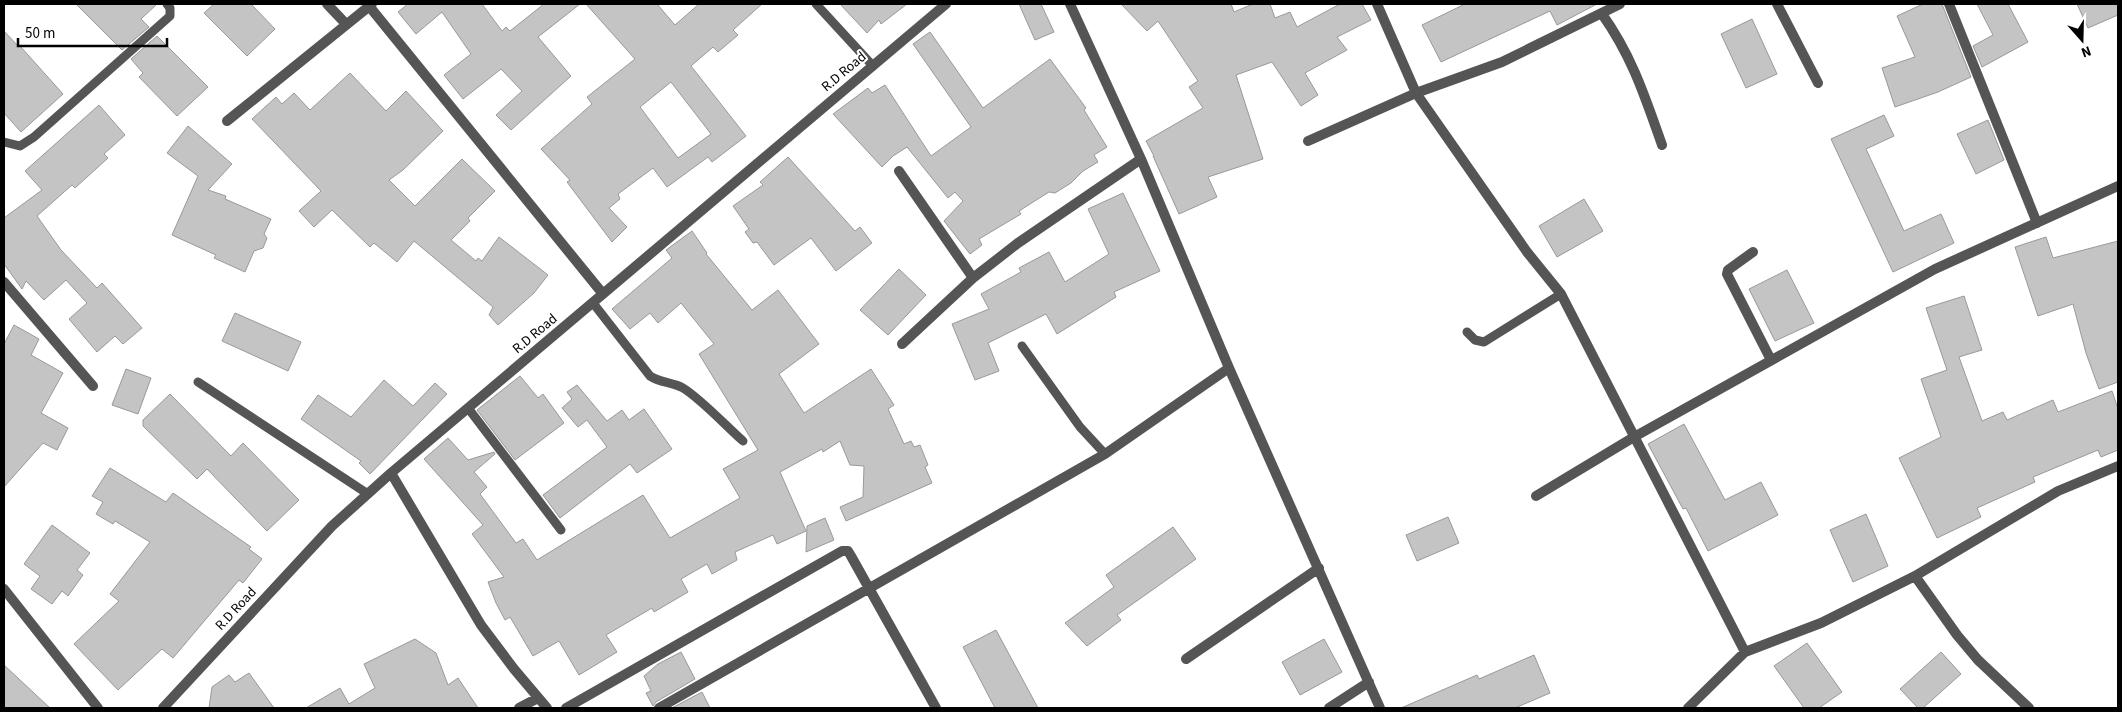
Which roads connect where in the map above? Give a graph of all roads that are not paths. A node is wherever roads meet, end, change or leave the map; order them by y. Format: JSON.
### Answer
{"nodes":[{"id":1,"x":167,"y":4,"type":"edge"},
{"id":2,"x":327,"y":4,"type":"edge"},
{"id":3,"x":816,"y":4,"type":"edge"},
{"id":4,"x":946,"y":4,"type":"edge"},
{"id":5,"x":1070,"y":4,"type":"edge"},
{"id":6,"x":1377,"y":4,"type":"edge"},
{"id":7,"x":1620,"y":4,"type":"edge"},
{"id":8,"x":1777,"y":4,"type":"edge"},
{"id":9,"x":1949,"y":4,"type":"edge"},
{"id":10,"x":370,"y":5,"type":"edge"},
{"id":11,"x":1602,"y":14,"type":"junction"},
{"id":12,"x":346,"y":24,"type":"junction"},
{"id":13,"x":873,"y":66,"type":"junction"},
{"id":14,"x":1818,"y":83,"type":"dead end"},
{"id":15,"x":1416,"y":93,"type":"junction"},
{"id":16,"x":227,"y":121,"type":"dead end"},
{"id":17,"x":1308,"y":141,"type":"dead end"},
{"id":18,"x":4,"y":142,"type":"edge"},
{"id":19,"x":1662,"y":146,"type":"dead end"},
{"id":20,"x":1141,"y":160,"type":"junction"},
{"id":21,"x":898,"y":171,"type":"dead end"},
{"id":22,"x":2118,"y":186,"type":"edge"},
{"id":23,"x":2037,"y":223,"type":"junction"},
{"id":24,"x":1753,"y":252,"type":"dead end"},
{"id":25,"x":973,"y":278,"type":"junction"},
{"id":26,"x":4,"y":282,"type":"edge"},
{"id":27,"x":603,"y":294,"type":"junction"},
{"id":28,"x":1561,"y":294,"type":"junction"},
{"id":29,"x":592,"y":303,"type":"junction"},
{"id":30,"x":1467,"y":332,"type":"dead end"},
{"id":31,"x":902,"y":344,"type":"dead end"},
{"id":32,"x":1022,"y":346,"type":"dead end"},
{"id":33,"x":1771,"y":360,"type":"junction"},
{"id":34,"x":1229,"y":368,"type":"junction"},
{"id":35,"x":198,"y":382,"type":"dead end"},
{"id":36,"x":93,"y":386,"type":"dead end"},
{"id":37,"x":468,"y":408,"type":"junction"},
{"id":38,"x":1634,"y":437,"type":"junction"},
{"id":39,"x":743,"y":441,"type":"dead end"},
{"id":40,"x":1105,"y":454,"type":"junction"},
{"id":41,"x":2118,"y":466,"type":"edge"},
{"id":42,"x":391,"y":473,"type":"junction"},
{"id":43,"x":368,"y":494,"type":"junction"},
{"id":44,"x":1536,"y":496,"type":"dead end"},
{"id":45,"x":560,"y":530,"type":"dead end"},
{"id":46,"x":1319,"y":568,"type":"junction"},
{"id":47,"x":1915,"y":576,"type":"junction"},
{"id":48,"x":4,"y":589,"type":"edge"},
{"id":49,"x":1745,"y":652,"type":"junction"},
{"id":50,"x":1186,"y":659,"type":"dead end"},
{"id":51,"x":1369,"y":682,"type":"junction"},
{"id":52,"x":538,"y":698,"type":"junction"},
{"id":53,"x":98,"y":708,"type":"edge"},
{"id":54,"x":163,"y":708,"type":"edge"},
{"id":55,"x":519,"y":708,"type":"edge"},
{"id":56,"x":547,"y":708,"type":"edge"},
{"id":57,"x":566,"y":708,"type":"edge"},
{"id":58,"x":659,"y":708,"type":"edge"},
{"id":59,"x":936,"y":708,"type":"edge"},
{"id":60,"x":1328,"y":708,"type":"edge"},
{"id":61,"x":1380,"y":708,"type":"edge"},
{"id":62,"x":1688,"y":708,"type":"edge"},
{"id":63,"x":2029,"y":708,"type":"edge"}],
"edges":[{"from":1,"to":18,"type":"lane"},
{"from":2,"to":12,"type":"street"},
{"from":3,"to":13,"type":"lane"},
{"from":4,"to":13,"type":"street","name":"R.D Road"},
{"from":5,"to":20,"type":"street"},
{"from":6,"to":15,"type":"street"},
{"from":7,"to":11,"type":"street"},
{"from":8,"to":14,"type":"street"},
{"from":9,"to":23,"type":"street"},
{"from":10,"to":12,"type":"street"},
{"from":10,"to":27,"type":"street"},
{"from":11,"to":15,"type":"street"},
{"from":11,"to":19,"type":"street"},
{"from":12,"to":16,"type":"street"},
{"from":13,"to":27,"type":"street","name":"R.D Road"},
{"from":15,"to":17,"type":"street"},
{"from":15,"to":28,"type":"street"},
{"from":20,"to":25,"type":"street"},
{"from":20,"to":34,"type":"street"},
{"from":21,"to":25,"type":"street"},
{"from":22,"to":23,"type":"street"},
{"from":23,"to":33,"type":"street"},
{"from":24,"to":33,"type":"street"},
{"from":25,"to":31,"type":"street"},
{"from":26,"to":36,"type":"street"},
{"from":27,"to":29,"type":"street","name":"R.D Road"},
{"from":28,"to":30,"type":"lane"},
{"from":28,"to":38,"type":"street"},
{"from":29,"to":37,"type":"street","name":"R.D Road"},
{"from":29,"to":39,"type":"lane"},
{"from":32,"to":40,"type":"lane"},
{"from":33,"to":38,"type":"street"},
{"from":34,"to":40,"type":"street"},
{"from":34,"to":46,"type":"street"},
{"from":35,"to":43,"type":"lane"},
{"from":37,"to":42,"type":"street","name":"R.D Road"},
{"from":37,"to":45,"type":"lane"},
{"from":38,"to":44,"type":"street"},
{"from":38,"to":49,"type":"street"},
{"from":40,"to":58,"type":"street"},
{"from":41,"to":47,"type":"street"},
{"from":42,"to":43,"type":"street","name":"R.D Road"},
{"from":42,"to":52,"type":"street"},
{"from":43,"to":54,"type":"street","name":"R.D Road"},
{"from":46,"to":50,"type":"street"},
{"from":46,"to":51,"type":"street"},
{"from":47,"to":49,"type":"street"},
{"from":47,"to":63,"type":"street"},
{"from":48,"to":53,"type":"street"},
{"from":49,"to":62,"type":"street"},
{"from":51,"to":60,"type":"street"},
{"from":51,"to":61,"type":"street"},
{"from":52,"to":55,"type":"street"},
{"from":52,"to":56,"type":"street"},
{"from":57,"to":59,"type":"street"}]}
